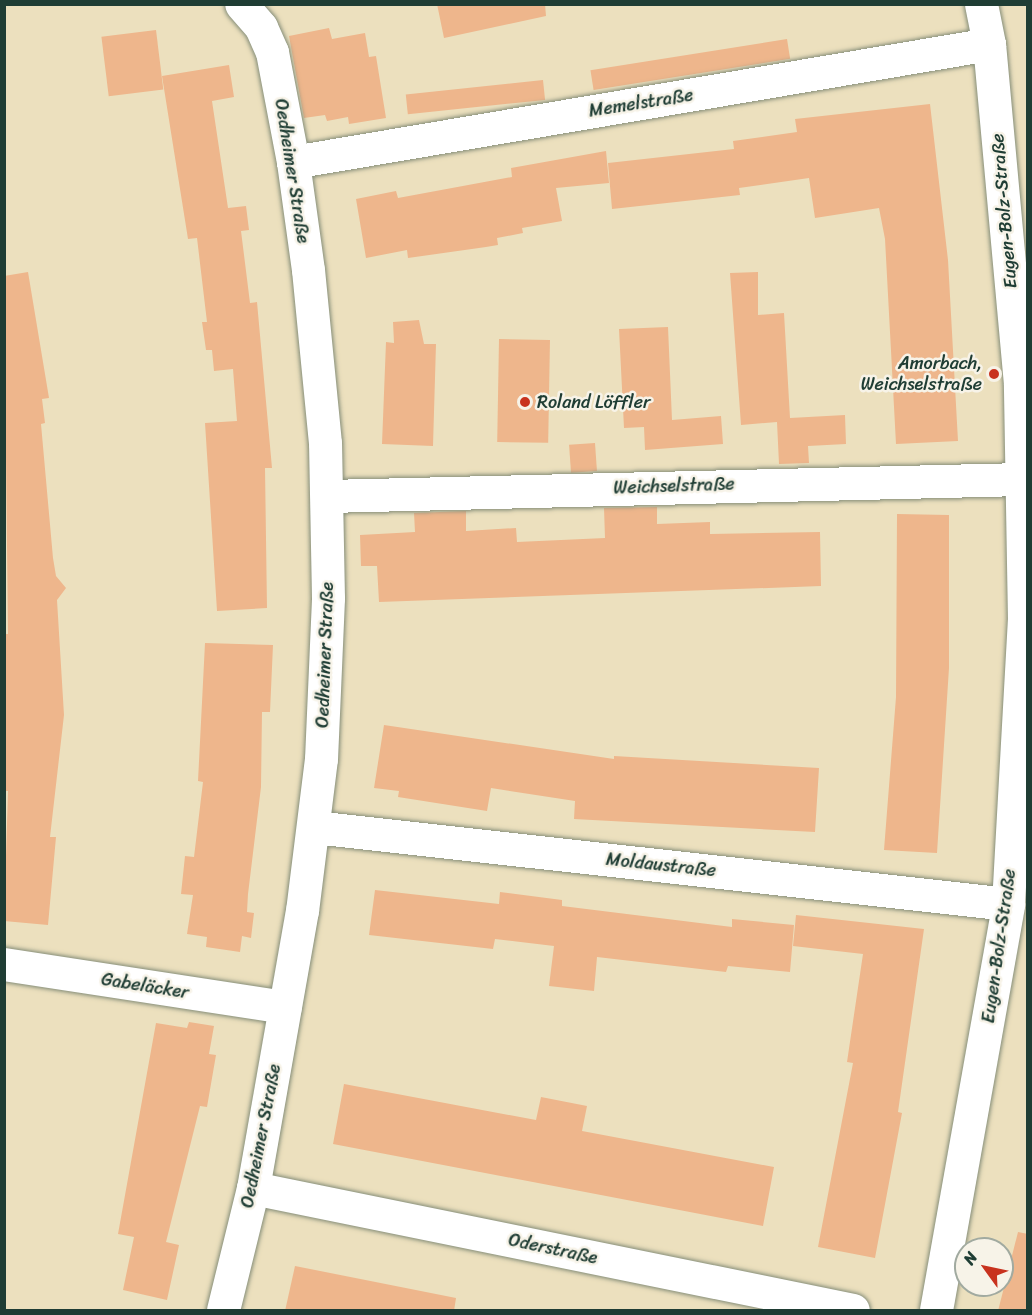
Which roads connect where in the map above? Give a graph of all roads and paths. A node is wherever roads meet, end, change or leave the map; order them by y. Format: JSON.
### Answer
{"nodes":[{"id":1,"x":241,"y":4,"type":"edge"},
{"id":2,"x":981,"y":4,"type":"edge"},
{"id":3,"x":989,"y":44,"type":"junction"},
{"id":4,"x":292,"y":162,"type":"junction"},
{"id":5,"x":1021,"y":479,"type":"junction"},
{"id":6,"x":327,"y":496,"type":"junction"},
{"id":7,"x":314,"y":827,"type":"junction"},
{"id":8,"x":1008,"y":904,"type":"junction"},
{"id":9,"x":4,"y":964,"type":"edge"},
{"id":10,"x":285,"y":1007,"type":"junction"},
{"id":11,"x":253,"y":1188,"type":"junction"},
{"id":12,"x":224,"y":1311,"type":"edge"},
{"id":13,"x":853,"y":1311,"type":"edge"},
{"id":14,"x":936,"y":1311,"type":"edge"}],
"edges":[{"from":1,"to":4,"type":"street","name":"Oedheimer Straße"},
{"from":2,"to":3,"type":"street","name":"Eugen-Bolz-Straße"},
{"from":3,"to":4,"type":"street","name":"Memelstraße"},
{"from":3,"to":5,"type":"street","name":"Eugen-Bolz-Straße"},
{"from":4,"to":6,"type":"street","name":"Oedheimer Straße"},
{"from":5,"to":6,"type":"street","name":"Weichselstraße"},
{"from":5,"to":8,"type":"street","name":"Eugen-Bolz-Straße"},
{"from":6,"to":7,"type":"street","name":"Oedheimer Straße"},
{"from":7,"to":8,"type":"street","name":"Moldaustraße"},
{"from":7,"to":10,"type":"street","name":"Oedheimer Straße"},
{"from":8,"to":14,"type":"street","name":"Eugen-Bolz-Straße"},
{"from":9,"to":10,"type":"street","name":"Gabeläcker"},
{"from":10,"to":11,"type":"street","name":"Oedheimer Straße"},
{"from":11,"to":12,"type":"street","name":"Oedheimer Straße"},
{"from":11,"to":13,"type":"street","name":"Oderstraße"}]}
